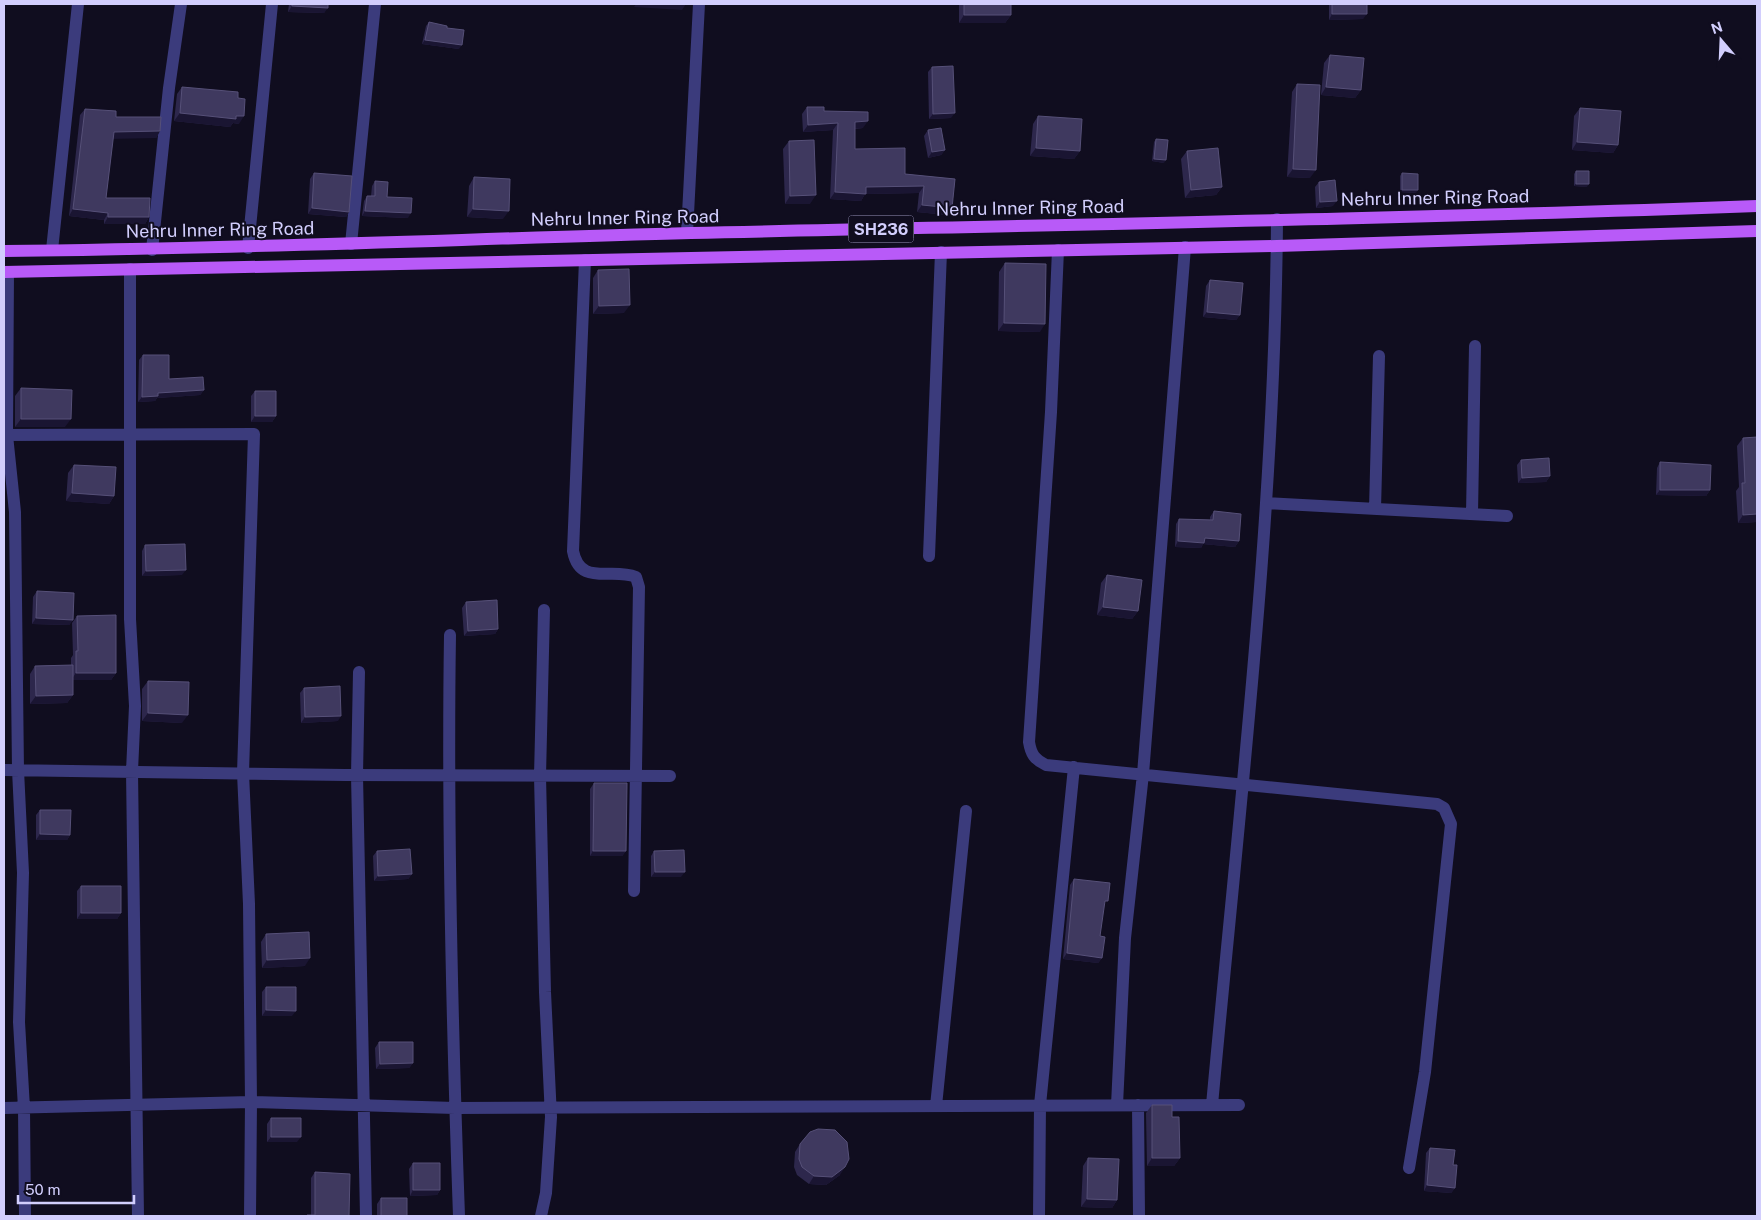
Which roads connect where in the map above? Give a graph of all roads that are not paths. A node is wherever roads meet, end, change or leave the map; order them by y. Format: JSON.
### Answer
{"nodes":[{"id":1,"x":78,"y":4,"type":"edge"},
{"id":2,"x":181,"y":4,"type":"edge"},
{"id":3,"x":272,"y":4,"type":"edge"},
{"id":4,"x":375,"y":4,"type":"edge"},
{"id":5,"x":699,"y":4,"type":"edge"},
{"id":6,"x":1757,"y":206,"type":"edge"},
{"id":7,"x":1277,"y":218,"type":"junction"},
{"id":8,"x":1757,"y":231,"type":"edge"},
{"id":9,"x":687,"y":234,"type":"junction"},
{"id":10,"x":351,"y":244,"type":"junction"},
{"id":11,"x":1277,"y":246,"type":"junction"},
{"id":12,"x":1185,"y":247,"type":"junction"},
{"id":13,"x":248,"y":248,"type":"junction"},
{"id":14,"x":52,"y":250,"type":"junction"},
{"id":15,"x":152,"y":250,"type":"junction"},
{"id":16,"x":1058,"y":250,"type":"junction"},
{"id":17,"x":4,"y":251,"type":"edge"},
{"id":18,"x":941,"y":252,"type":"junction"},
{"id":19,"x":585,"y":260,"type":"junction"},
{"id":20,"x":130,"y":269,"type":"junction"},
{"id":21,"x":6,"y":272,"type":"edge"},
{"id":22,"x":1475,"y":346,"type":"dead end"},
{"id":23,"x":1380,"y":356,"type":"dead end"},
{"id":24,"x":5,"y":435,"type":"edge"},
{"id":25,"x":132,"y":435,"type":"junction"},
{"id":26,"x":1267,"y":503,"type":"junction"},
{"id":27,"x":1375,"y":509,"type":"junction"},
{"id":28,"x":1472,"y":514,"type":"junction"},
{"id":29,"x":1507,"y":516,"type":"dead end"},
{"id":30,"x":929,"y":556,"type":"dead end"},
{"id":31,"x":544,"y":610,"type":"dead end"},
{"id":32,"x":450,"y":635,"type":"dead end"},
{"id":33,"x":359,"y":672,"type":"dead end"},
{"id":34,"x":1074,"y":767,"type":"junction"},
{"id":35,"x":4,"y":770,"type":"edge"},
{"id":36,"x":18,"y":770,"type":"junction"},
{"id":37,"x":132,"y":771,"type":"junction"},
{"id":38,"x":244,"y":773,"type":"junction"},
{"id":39,"x":1143,"y":774,"type":"junction"},
{"id":40,"x":357,"y":775,"type":"junction"},
{"id":41,"x":448,"y":776,"type":"junction"},
{"id":42,"x":540,"y":776,"type":"junction"},
{"id":43,"x":635,"y":776,"type":"junction"},
{"id":44,"x":670,"y":776,"type":"dead end"},
{"id":45,"x":1242,"y":785,"type":"junction"},
{"id":46,"x":966,"y":811,"type":"dead end"},
{"id":47,"x":634,"y":891,"type":"dead end"},
{"id":48,"x":251,"y":1102,"type":"junction"},
{"id":49,"x":364,"y":1105,"type":"junction"},
{"id":50,"x":1040,"y":1105,"type":"junction"},
{"id":51,"x":1117,"y":1105,"type":"junction"},
{"id":52,"x":1138,"y":1105,"type":"junction"},
{"id":53,"x":1212,"y":1105,"type":"junction"},
{"id":54,"x":1240,"y":1105,"type":"dead end"},
{"id":55,"x":135,"y":1106,"type":"junction"},
{"id":56,"x":936,"y":1106,"type":"junction"},
{"id":57,"x":551,"y":1107,"type":"junction"},
{"id":58,"x":4,"y":1108,"type":"edge"},
{"id":59,"x":24,"y":1108,"type":"junction"},
{"id":60,"x":455,"y":1108,"type":"junction"},
{"id":61,"x":1409,"y":1168,"type":"dead end"},
{"id":62,"x":25,"y":1216,"type":"edge"},
{"id":63,"x":138,"y":1216,"type":"edge"},
{"id":64,"x":250,"y":1216,"type":"edge"},
{"id":65,"x":366,"y":1216,"type":"edge"},
{"id":66,"x":459,"y":1216,"type":"edge"},
{"id":67,"x":541,"y":1216,"type":"edge"},
{"id":68,"x":1040,"y":1216,"type":"edge"},
{"id":69,"x":1139,"y":1216,"type":"edge"}],
"edges":[{"from":1,"to":14,"type":"street"},
{"from":2,"to":15,"type":"street"},
{"from":3,"to":13,"type":"street"},
{"from":4,"to":10,"type":"street"},
{"from":5,"to":9,"type":"street"},
{"from":6,"to":7,"type":"main road","name":"Nehru Inner Ring Road","number":"SH236"},
{"from":7,"to":9,"type":"main road","name":"Nehru Inner Ring Road","number":"SH236"},
{"from":7,"to":11,"type":"street"},
{"from":8,"to":11,"type":"main road","number":"SH236"},
{"from":9,"to":10,"type":"main road","name":"Nehru Inner Ring Road","number":"SH236"},
{"from":10,"to":13,"type":"main road","name":"Nehru Inner Ring Road","number":"SH236"},
{"from":11,"to":12,"type":"main road","number":"SH236"},
{"from":11,"to":26,"type":"street"},
{"from":12,"to":16,"type":"main road","number":"SH236"},
{"from":12,"to":39,"type":"street"},
{"from":13,"to":15,"type":"main road","name":"Nehru Inner Ring Road","number":"SH236"},
{"from":14,"to":15,"type":"main road","name":"Nehru Inner Ring Road","number":"SH236"},
{"from":14,"to":17,"type":"main road","name":"Nehru Inner Ring Road","number":"SH236"},
{"from":16,"to":18,"type":"main road","number":"SH236"},
{"from":16,"to":34,"type":"street"},
{"from":18,"to":19,"type":"main road","number":"SH236"},
{"from":18,"to":30,"type":"street"},
{"from":19,"to":20,"type":"main road","number":"SH236"},
{"from":19,"to":43,"type":"street"},
{"from":20,"to":21,"type":"main road","number":"SH236"},
{"from":20,"to":25,"type":"street"},
{"from":21,"to":24,"type":"street"},
{"from":22,"to":28,"type":"street"},
{"from":23,"to":27,"type":"street"},
{"from":24,"to":25,"type":"street"},
{"from":24,"to":36,"type":"street"},
{"from":25,"to":37,"type":"street"},
{"from":25,"to":38,"type":"street"},
{"from":26,"to":27,"type":"street"},
{"from":26,"to":45,"type":"street"},
{"from":27,"to":28,"type":"street"},
{"from":28,"to":29,"type":"street"},
{"from":31,"to":42,"type":"street"},
{"from":32,"to":41,"type":"street"},
{"from":33,"to":40,"type":"street"},
{"from":34,"to":39,"type":"street"},
{"from":34,"to":50,"type":"street"},
{"from":35,"to":36,"type":"street"},
{"from":36,"to":37,"type":"street"},
{"from":36,"to":59,"type":"street"},
{"from":37,"to":38,"type":"street"},
{"from":37,"to":55,"type":"street"},
{"from":38,"to":40,"type":"street"},
{"from":38,"to":48,"type":"street"},
{"from":39,"to":45,"type":"street"},
{"from":39,"to":51,"type":"street"},
{"from":40,"to":41,"type":"street"},
{"from":40,"to":49,"type":"street"},
{"from":41,"to":42,"type":"street"},
{"from":41,"to":60,"type":"street"},
{"from":42,"to":43,"type":"street"},
{"from":42,"to":57,"type":"street"},
{"from":43,"to":44,"type":"street"},
{"from":43,"to":47,"type":"street"},
{"from":45,"to":53,"type":"street"},
{"from":45,"to":61,"type":"street"},
{"from":46,"to":56,"type":"street"},
{"from":48,"to":49,"type":"street"},
{"from":48,"to":55,"type":"street"},
{"from":48,"to":64,"type":"street"},
{"from":49,"to":60,"type":"street"},
{"from":49,"to":65,"type":"street"},
{"from":50,"to":51,"type":"street"},
{"from":50,"to":56,"type":"street"},
{"from":50,"to":68,"type":"street"},
{"from":51,"to":52,"type":"street"},
{"from":52,"to":53,"type":"street"},
{"from":52,"to":69,"type":"street"},
{"from":53,"to":54,"type":"street"},
{"from":55,"to":59,"type":"street"},
{"from":55,"to":63,"type":"street"},
{"from":56,"to":57,"type":"street"},
{"from":57,"to":60,"type":"street"},
{"from":57,"to":67,"type":"street"},
{"from":58,"to":59,"type":"street"},
{"from":59,"to":62,"type":"street"},
{"from":60,"to":66,"type":"street"}]}
